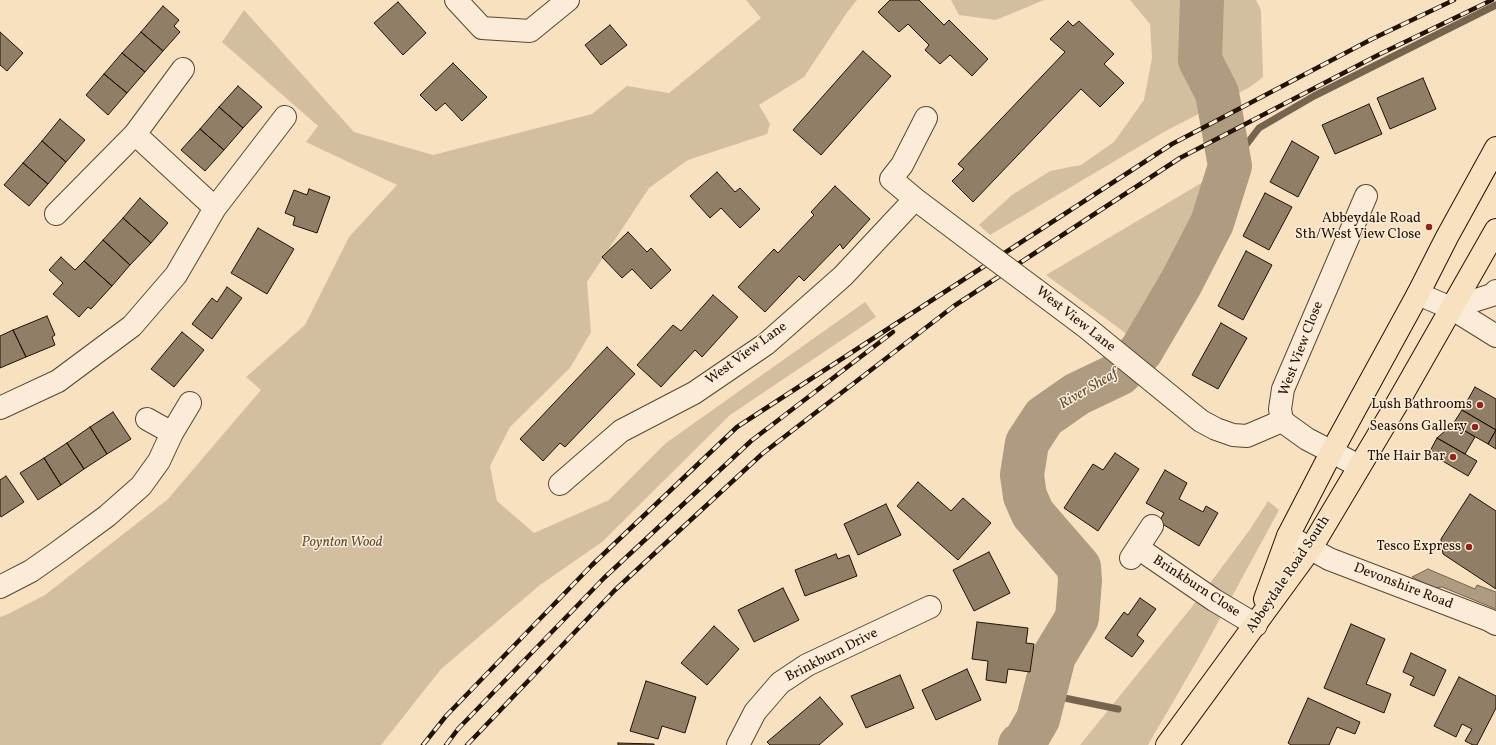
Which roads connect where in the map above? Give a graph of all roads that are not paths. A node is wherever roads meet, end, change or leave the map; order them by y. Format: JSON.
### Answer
{"nodes":[{"id":1,"x":456,"y":0,"type":"edge"},
{"id":2,"x":568,"y":0,"type":"edge"},
{"id":3,"x":183,"y":69,"type":"dead end"},
{"id":4,"x":285,"y":117,"type":"dead end"},
{"id":5,"x":926,"y":118,"type":"dead end"},
{"id":6,"x":135,"y":134,"type":"junction"},
{"id":7,"x":1496,"y":148,"type":"edge"},
{"id":8,"x":1366,"y":196,"type":"dead end"},
{"id":9,"x":915,"y":199,"type":"junction"},
{"id":10,"x":215,"y":208,"type":"junction"},
{"id":11,"x":56,"y":214,"type":"dead end"},
{"id":12,"x":1496,"y":230,"type":"edge"},
{"id":13,"x":1496,"y":291,"type":"edge"},
{"id":14,"x":1418,"y":294,"type":"junction"},
{"id":15,"x":1451,"y":308,"type":"junction"},
{"id":16,"x":1496,"y":336,"type":"edge"},
{"id":17,"x":190,"y":403,"type":"dead end"},
{"id":18,"x":0,"y":408,"type":"edge"},
{"id":19,"x":147,"y":419,"type":"dead end"},
{"id":20,"x":1282,"y":421,"type":"junction"},
{"id":21,"x":172,"y":433,"type":"junction"},
{"id":22,"x":1331,"y":453,"type":"junction"},
{"id":23,"x":1359,"y":466,"type":"junction"},
{"id":24,"x":560,"y":484,"type":"dead end"},
{"id":25,"x":1152,"y":526,"type":"dead end"},
{"id":26,"x":1288,"y":536,"type":"junction"},
{"id":27,"x":1311,"y":548,"type":"junction"},
{"id":28,"x":0,"y":587,"type":"edge"},
{"id":29,"x":930,"y":607,"type":"dead end"},
{"id":30,"x":1496,"y":624,"type":"edge"},
{"id":31,"x":1256,"y":625,"type":"junction"},
{"id":32,"x":738,"y":745,"type":"edge"},
{"id":33,"x":1167,"y":745,"type":"edge"}],
"edges":[{"from":1,"to":2,"type":"street"},
{"from":3,"to":6,"type":"street"},
{"from":4,"to":10,"type":"street"},
{"from":5,"to":9,"type":"street","name":"West View Lane"},
{"from":6,"to":10,"type":"street"},
{"from":6,"to":11,"type":"street"},
{"from":7,"to":14,"type":"main road"},
{"from":8,"to":20,"type":"street","name":"West View Close"},
{"from":9,"to":20,"type":"street","name":"West View Lane","bridge":true},
{"from":9,"to":24,"type":"street","name":"West View Lane"},
{"from":10,"to":18,"type":"street"},
{"from":12,"to":15,"type":"main road","name":"Abbeydale Road South"},
{"from":13,"to":15,"type":"street"},
{"from":14,"to":15,"type":"street"},
{"from":14,"to":22,"type":"main road"},
{"from":15,"to":16,"type":"street"},
{"from":15,"to":23,"type":"main road","name":"Abbeydale Road South"},
{"from":17,"to":21,"type":"street"},
{"from":19,"to":21,"type":"street"},
{"from":20,"to":22,"type":"street"},
{"from":21,"to":28,"type":"street"},
{"from":22,"to":23,"type":"street"},
{"from":22,"to":26,"type":"main road"},
{"from":23,"to":27,"type":"main road","name":"Abbeydale Road South"},
{"from":25,"to":31,"type":"street","name":"Brinkburn Close"},
{"from":26,"to":27,"type":"street","name":"Devonshire Road"},
{"from":26,"to":31,"type":"main road"},
{"from":27,"to":30,"type":"street","name":"Devonshire Road"},
{"from":27,"to":31,"type":"main road","name":"Abbeydale Road South"},
{"from":29,"to":32,"type":"street","name":"Brinkburn Drive"},
{"from":31,"to":33,"type":"main road","name":"Abbeydale Road South"}]}
